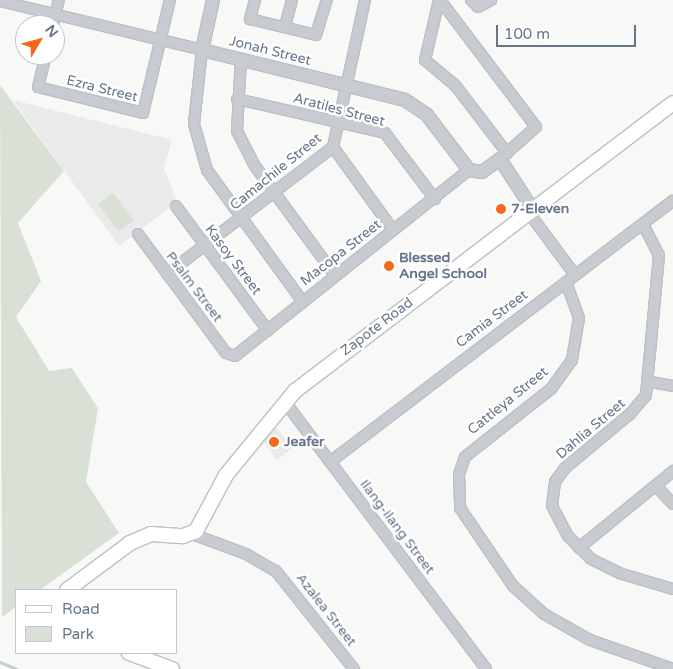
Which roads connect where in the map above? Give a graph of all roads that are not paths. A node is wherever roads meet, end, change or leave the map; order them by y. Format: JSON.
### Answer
{"nodes":[{"id":1,"x":59,"y":0,"type":"edge"},
{"id":2,"x":170,"y":0,"type":"edge"},
{"id":3,"x":213,"y":0,"type":"edge"},
{"id":4,"x":255,"y":0,"type":"edge"},
{"id":5,"x":292,"y":0,"type":"edge"},
{"id":6,"x":327,"y":0,"type":"edge"},
{"id":7,"x":365,"y":0,"type":"edge"},
{"id":8,"x":439,"y":0,"type":"edge"},
{"id":9,"x":471,"y":0,"type":"edge"},
{"id":10,"x":491,"y":0,"type":"edge"},
{"id":11,"x":0,"y":1,"type":"edge"},
{"id":12,"x":40,"y":15,"type":"edge"},
{"id":13,"x":55,"y":15,"type":"edge"},
{"id":14,"x":65,"y":22,"type":"edge"},
{"id":15,"x":285,"y":26,"type":"junction"},
{"id":16,"x":158,"y":39,"type":"junction"},
{"id":17,"x":202,"y":50,"type":"junction"},
{"id":18,"x":241,"y":59,"type":"junction"},
{"id":19,"x":44,"y":65,"type":"edge"},
{"id":20,"x":345,"y":84,"type":"junction"},
{"id":21,"x":237,"y":99,"type":"junction"},
{"id":22,"x":673,"y":104,"type":"edge"},
{"id":23,"x":336,"y":124,"type":"junction"},
{"id":24,"x":333,"y":147,"type":"junction"},
{"id":25,"x":503,"y":156,"type":"junction"},
{"id":26,"x":469,"y":170,"type":"junction"},
{"id":27,"x":274,"y":192,"type":"junction"},
{"id":28,"x":435,"y":199,"type":"junction"},
{"id":29,"x":673,"y":201,"type":"edge"},
{"id":30,"x":176,"y":206,"type":"dead end"},
{"id":31,"x":531,"y":212,"type":"junction"},
{"id":32,"x":240,"y":218,"type":"junction"},
{"id":33,"x":644,"y":224,"type":"junction"},
{"id":34,"x":394,"y":230,"type":"junction"},
{"id":35,"x":138,"y":234,"type":"dead end"},
{"id":36,"x":204,"y":245,"type":"junction"},
{"id":37,"x":167,"y":274,"type":"junction"},
{"id":38,"x":334,"y":274,"type":"junction"},
{"id":39,"x":575,"y":275,"type":"junction"},
{"id":40,"x":566,"y":282,"type":"junction"},
{"id":41,"x":303,"y":302,"type":"junction"},
{"id":42,"x":268,"y":331,"type":"junction"},
{"id":43,"x":230,"y":356,"type":"joint"},
{"id":44,"x":651,"y":382,"type":"junction"},
{"id":45,"x":673,"y":386,"type":"edge"},
{"id":46,"x":285,"y":402,"type":"junction"},
{"id":47,"x":330,"y":462,"type":"junction"},
{"id":48,"x":673,"y":471,"type":"edge"},
{"id":49,"x":657,"y":486,"type":"junction"},
{"id":50,"x":673,"y":504,"type":"edge"},
{"id":51,"x":192,"y":534,"type":"junction"},
{"id":52,"x":579,"y":548,"type":"junction"},
{"id":53,"x":68,"y":589,"type":"edge"},
{"id":54,"x":673,"y":589,"type":"edge"},
{"id":55,"x":132,"y":654,"type":"edge"},
{"id":56,"x":172,"y":669,"type":"edge"},
{"id":57,"x":354,"y":669,"type":"edge"},
{"id":58,"x":486,"y":669,"type":"edge"},
{"id":59,"x":673,"y":669,"type":"edge"}],
"edges":[{"from":1,"to":13,"type":"street"},
{"from":2,"to":16,"type":"street"},
{"from":3,"to":17,"type":"street"},
{"from":4,"to":15,"type":"street"},
{"from":5,"to":15,"type":"street"},
{"from":6,"to":15,"type":"street"},
{"from":7,"to":20,"type":"street","name":"Camachile Street"},
{"from":8,"to":25,"type":"street"},
{"from":8,"to":25,"type":"street"},
{"from":9,"to":10,"type":"street"},
{"from":11,"to":12,"type":"street","name":"Jonah Street"},
{"from":14,"to":16,"type":"street","name":"Jonah Street"},
{"from":16,"to":17,"type":"street","name":"Jonah Street"},
{"from":16,"to":19,"type":"street","name":"Ezra Street"},
{"from":17,"to":18,"type":"street","name":"Jonah Street"},
{"from":17,"to":32,"type":"street"},
{"from":18,"to":20,"type":"street","name":"Jonah Street"},
{"from":18,"to":21,"type":"street"},
{"from":20,"to":23,"type":"street","name":"Camachile Street"},
{"from":20,"to":26,"type":"street","name":"Jonah Street"},
{"from":21,"to":23,"type":"street","name":"Aratiles Street"},
{"from":21,"to":27,"type":"street"},
{"from":22,"to":31,"type":"main road","name":"Zapote Road"},
{"from":23,"to":24,"type":"street","name":"Camachile Street"},
{"from":23,"to":28,"type":"street","name":"Aratiles Street"},
{"from":24,"to":27,"type":"street","name":"Camachile Street"},
{"from":24,"to":34,"type":"street"},
{"from":25,"to":26,"type":"street"},
{"from":25,"to":31,"type":"street"},
{"from":26,"to":28,"type":"street","name":"Macopa Street"},
{"from":27,"to":32,"type":"street","name":"Camachile Street"},
{"from":27,"to":38,"type":"street"},
{"from":28,"to":34,"type":"street","name":"Macopa Street"},
{"from":29,"to":33,"type":"street","name":"Camia Street"},
{"from":30,"to":36,"type":"street","name":"Kasoy Street"},
{"from":31,"to":39,"type":"street"},
{"from":31,"to":46,"type":"main road","name":"Zapote Road"},
{"from":32,"to":36,"type":"street","name":"Camachile Street"},
{"from":32,"to":41,"type":"street"},
{"from":33,"to":39,"type":"street","name":"Camia Street"},
{"from":33,"to":44,"type":"street","name":"Dahlia Street"},
{"from":34,"to":38,"type":"street","name":"Macopa Street"},
{"from":35,"to":37,"type":"street","name":"Psalm Street"},
{"from":36,"to":37,"type":"street","name":"Camachile Street"},
{"from":36,"to":42,"type":"street","name":"Kasoy Street"},
{"from":37,"to":43,"type":"street","name":"Psalm Street"},
{"from":38,"to":41,"type":"street","name":"Macopa Street"},
{"from":39,"to":40,"type":"street","name":"Camia Street"},
{"from":40,"to":47,"type":"street","name":"Camia Street"},
{"from":40,"to":59,"type":"street","name":"Cattleya Street"},
{"from":41,"to":42,"type":"street","name":"Macopa Street"},
{"from":42,"to":43,"type":"street","name":"Macopa Street"},
{"from":44,"to":45,"type":"street"},
{"from":44,"to":52,"type":"street","name":"Dahlia Street"},
{"from":46,"to":47,"type":"street","name":"Ilang-ilang Street"},
{"from":46,"to":51,"type":"main road","name":"Zapote Road"},
{"from":47,"to":58,"type":"street","name":"Ilang-ilang Street"},
{"from":48,"to":49,"type":"street"},
{"from":49,"to":50,"type":"street"},
{"from":49,"to":52,"type":"street"},
{"from":51,"to":53,"type":"main road"},
{"from":51,"to":57,"type":"street","name":"Azalea Street"},
{"from":52,"to":54,"type":"street","name":"Dahlia Street"},
{"from":55,"to":56,"type":"main road"}]}
